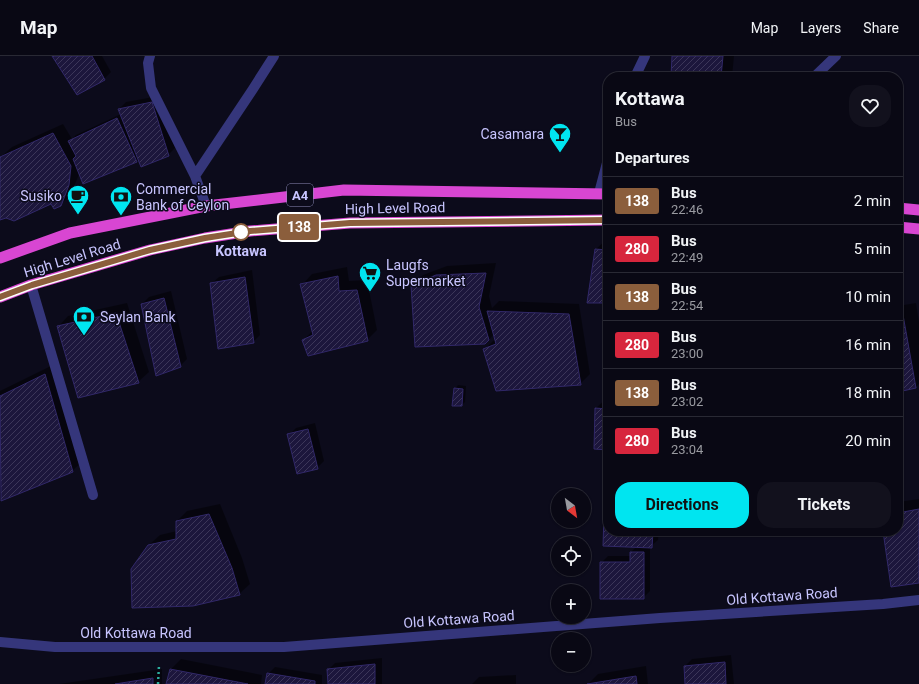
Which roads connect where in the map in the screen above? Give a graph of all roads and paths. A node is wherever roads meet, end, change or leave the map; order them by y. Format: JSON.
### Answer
{"nodes":[{"id":1,"x":150,"y":56,"type":"edge"},
{"id":2,"x":274,"y":56,"type":"edge"},
{"id":3,"x":645,"y":56,"type":"edge"},
{"id":4,"x":836,"y":56,"type":"edge"},
{"id":5,"x":637,"y":72,"type":"edge"},
{"id":6,"x":819,"y":72,"type":"edge"},
{"id":7,"x":195,"y":176,"type":"junction"},
{"id":8,"x":603,"y":194,"type":"edge"},
{"id":9,"x":206,"y":206,"type":"junction"},
{"id":10,"x":903,"y":208,"type":"edge"},
{"id":11,"x":919,"y":210,"type":"edge"},
{"id":12,"x":603,"y":220,"type":"edge"},
{"id":13,"x":903,"y":227,"type":"edge"},
{"id":14,"x":919,"y":228,"type":"edge"},
{"id":15,"x":0,"y":258,"type":"edge"},
{"id":16,"x":32,"y":285,"type":"junction"},
{"id":17,"x":0,"y":297,"type":"edge"},
{"id":18,"x":93,"y":496,"type":"dead end"},
{"id":19,"x":919,"y":600,"type":"edge"},
{"id":20,"x":0,"y":642,"type":"edge"}],
"edges":[{"from":1,"to":7,"type":"street"},
{"from":2,"to":7,"type":"street"},
{"from":3,"to":5,"type":"street"},
{"from":4,"to":6,"type":"street"},
{"from":7,"to":9,"type":"street"},
{"from":8,"to":9,"type":"highway","name":"High Level Road","number":"A4"},
{"from":9,"to":15,"type":"highway","name":"High Level Road","number":"A4"},
{"from":10,"to":11,"type":"highway"},
{"from":12,"to":16,"type":"highway","name":"High Level Road","number":"A4"},
{"from":13,"to":14,"type":"highway"},
{"from":16,"to":17,"type":"highway","name":"High Level Road","number":"A4"},
{"from":16,"to":18,"type":"street"},
{"from":19,"to":20,"type":"street","name":"Old Kottawa Road"}]}
